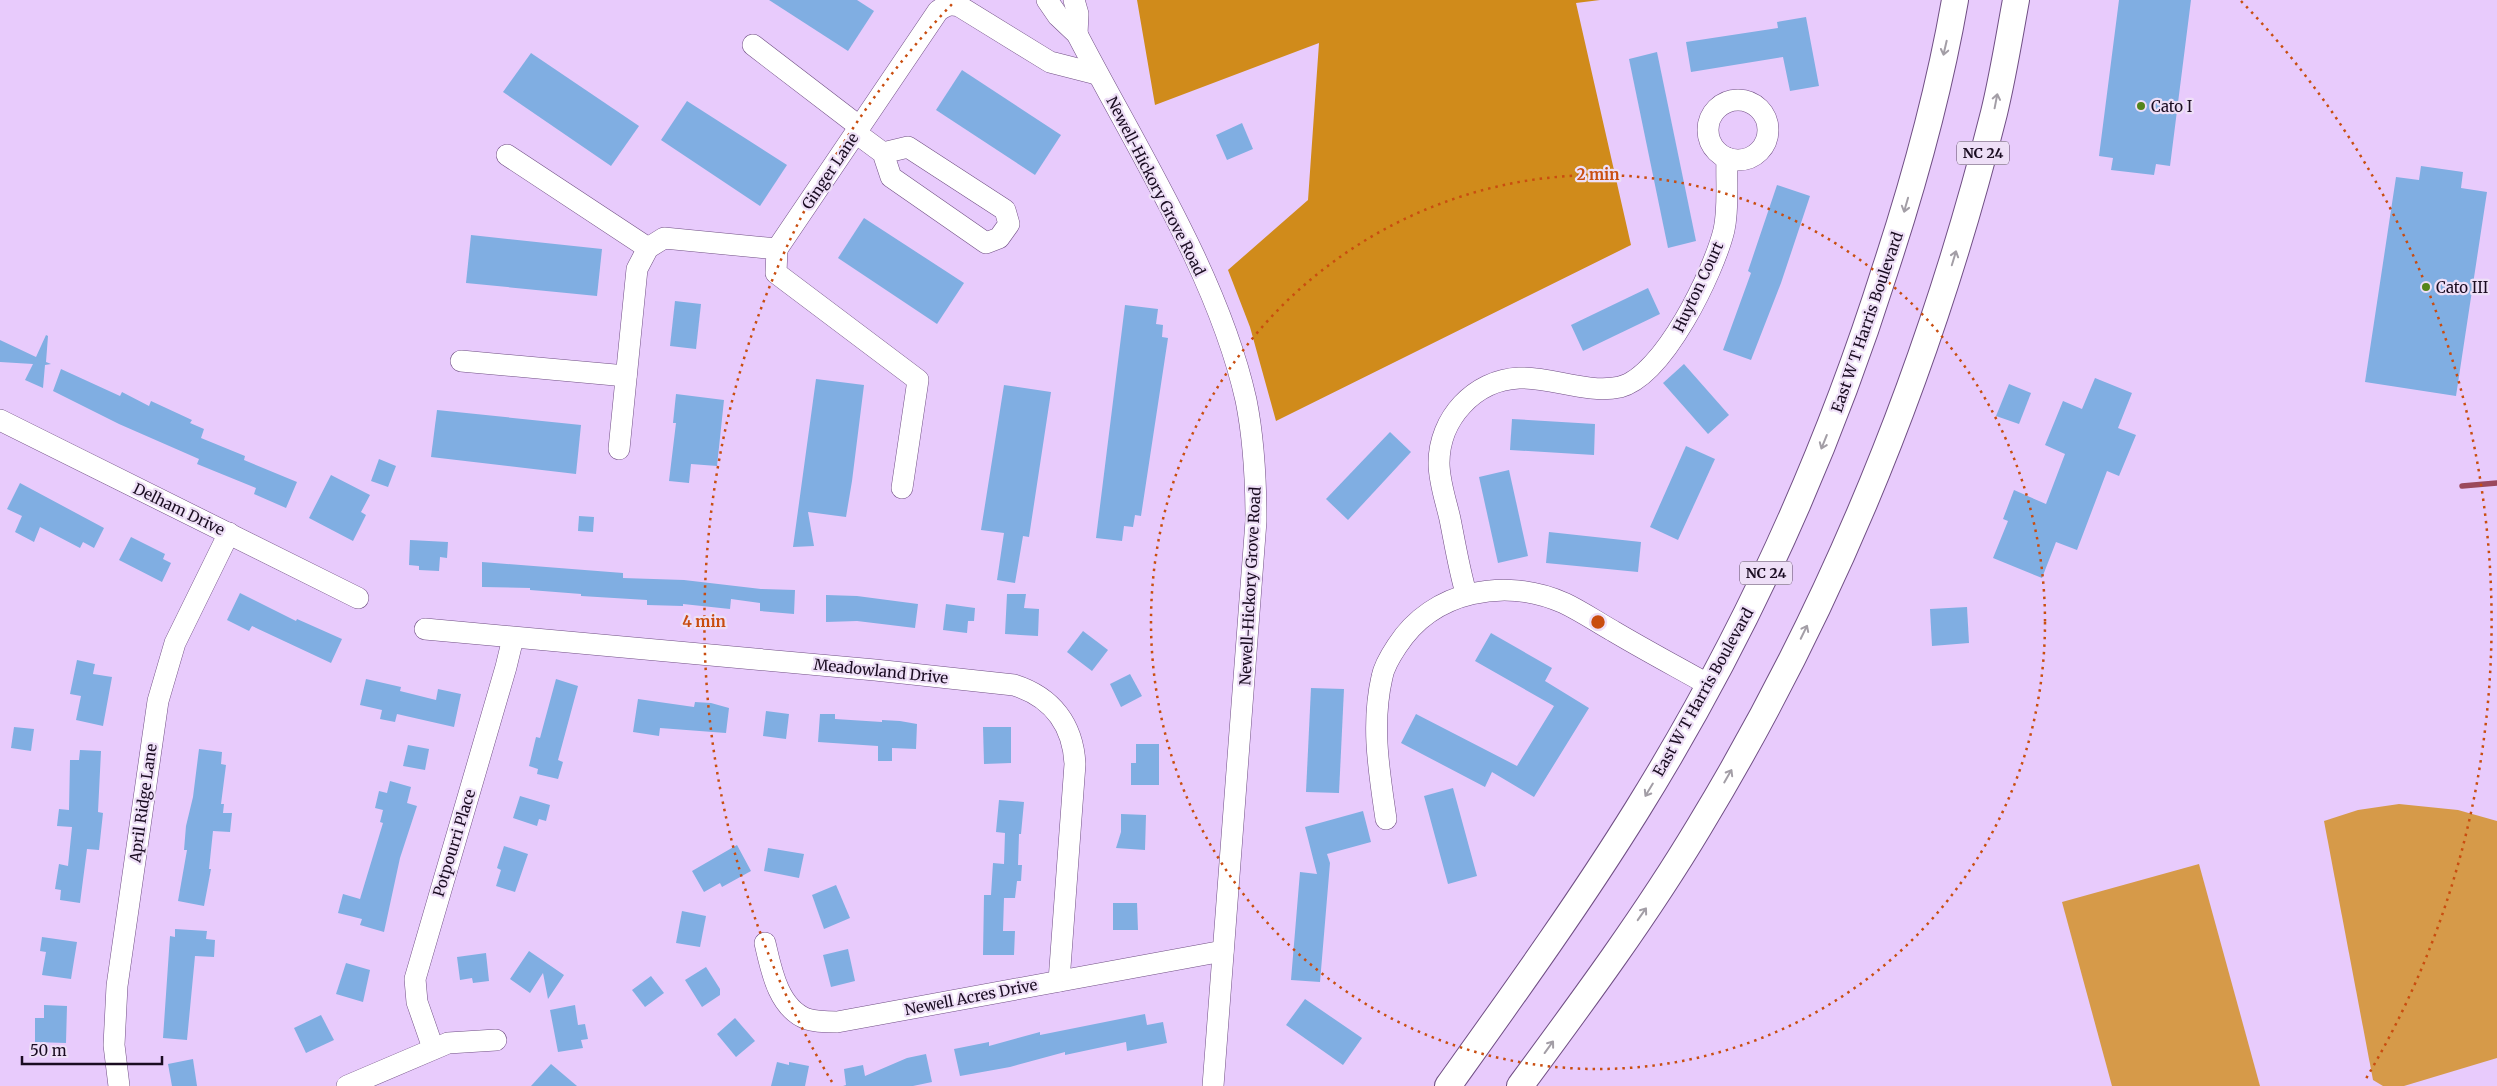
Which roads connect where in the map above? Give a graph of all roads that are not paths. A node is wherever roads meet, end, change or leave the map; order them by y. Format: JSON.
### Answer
{"nodes":[{"id":1,"x":1047,"y":0,"type":"edge"},
{"id":2,"x":1074,"y":0,"type":"edge"},
{"id":3,"x":1955,"y":0,"type":"edge"},
{"id":4,"x":2016,"y":0,"type":"edge"},
{"id":5,"x":1077,"y":34,"type":"junction"},
{"id":6,"x":753,"y":45,"type":"dead end"},
{"id":7,"x":1097,"y":74,"type":"junction"},
{"id":8,"x":858,"y":130,"type":"junction"},
{"id":9,"x":883,"y":153,"type":"junction"},
{"id":10,"x":507,"y":155,"type":"dead end"},
{"id":11,"x":1726,"y":158,"type":"dead end"},
{"id":12,"x":656,"y":243,"type":"junction"},
{"id":13,"x":777,"y":249,"type":"junction"},
{"id":14,"x":462,"y":361,"type":"dead end"},
{"id":15,"x":626,"y":376,"type":"junction"},
{"id":16,"x":0,"y":420,"type":"edge"},
{"id":17,"x":619,"y":449,"type":"dead end"},
{"id":18,"x":902,"y":488,"type":"dead end"},
{"id":19,"x":229,"y":533,"type":"junction"},
{"id":20,"x":1466,"y":593,"type":"junction"},
{"id":21,"x":358,"y":598,"type":"dead end"},
{"id":22,"x":425,"y":629,"type":"dead end"},
{"id":23,"x":513,"y":638,"type":"junction"},
{"id":24,"x":1709,"y":685,"type":"junction"},
{"id":25,"x":1386,"y":819,"type":"dead end"},
{"id":26,"x":765,"y":943,"type":"dead end"},
{"id":27,"x":1223,"y":951,"type":"junction"},
{"id":28,"x":1059,"y":980,"type":"junction"},
{"id":29,"x":496,"y":1040,"type":"dead end"},
{"id":30,"x":432,"y":1048,"type":"junction"},
{"id":31,"x":119,"y":1086,"type":"edge"},
{"id":32,"x":347,"y":1086,"type":"edge"},
{"id":33,"x":1213,"y":1086,"type":"edge"},
{"id":34,"x":1448,"y":1086,"type":"edge"},
{"id":35,"x":1520,"y":1086,"type":"edge"}],
"edges":[{"from":1,"to":5,"type":"street","name":"Newell-Hickory Grove Road"},
{"from":2,"to":5,"type":"street","name":"Newell-Hickory Grove Road"},
{"from":3,"to":24,"type":"main road","name":"East W T Harris Boulevard","number":"NC 24","one_way":true},
{"from":35,"to":4,"type":"main road","number":"NC 24","one_way":true},
{"from":5,"to":7,"type":"street","name":"Newell-Hickory Grove Road"},
{"from":6,"to":8,"type":"street"},
{"from":7,"to":8,"type":"street","name":"Ginger Lane"},
{"from":7,"to":27,"type":"street","name":"Newell-Hickory Grove Road"},
{"from":8,"to":9,"type":"street"},
{"from":8,"to":13,"type":"street","name":"Ginger Lane"},
{"from":9,"to":9,"type":"street"},
{"from":10,"to":12,"type":"street"},
{"from":11,"to":20,"type":"street","name":"Huyton Court"},
{"from":12,"to":13,"type":"street"},
{"from":12,"to":15,"type":"street"},
{"from":13,"to":18,"type":"street"},
{"from":14,"to":15,"type":"street"},
{"from":15,"to":17,"type":"street"},
{"from":16,"to":19,"type":"street","name":"Delham Drive"},
{"from":19,"to":21,"type":"street","name":"Delham Drive"},
{"from":19,"to":31,"type":"street","name":"April Ridge Lane"},
{"from":20,"to":24,"type":"street"},
{"from":20,"to":25,"type":"street"},
{"from":22,"to":23,"type":"street","name":"Meadowland Drive"},
{"from":23,"to":28,"type":"street","name":"Meadowland Drive"},
{"from":23,"to":30,"type":"street","name":"Potpourri Place"},
{"from":24,"to":34,"type":"main road","name":"East W T Harris Boulevard","number":"NC 24","one_way":true},
{"from":26,"to":28,"type":"street","name":"Newell Acres Drive"},
{"from":27,"to":28,"type":"street","name":"Newell Acres Drive"},
{"from":27,"to":33,"type":"street","name":"Newell-Hickory Grove Road"},
{"from":29,"to":30,"type":"street"},
{"from":30,"to":32,"type":"street"}]}
